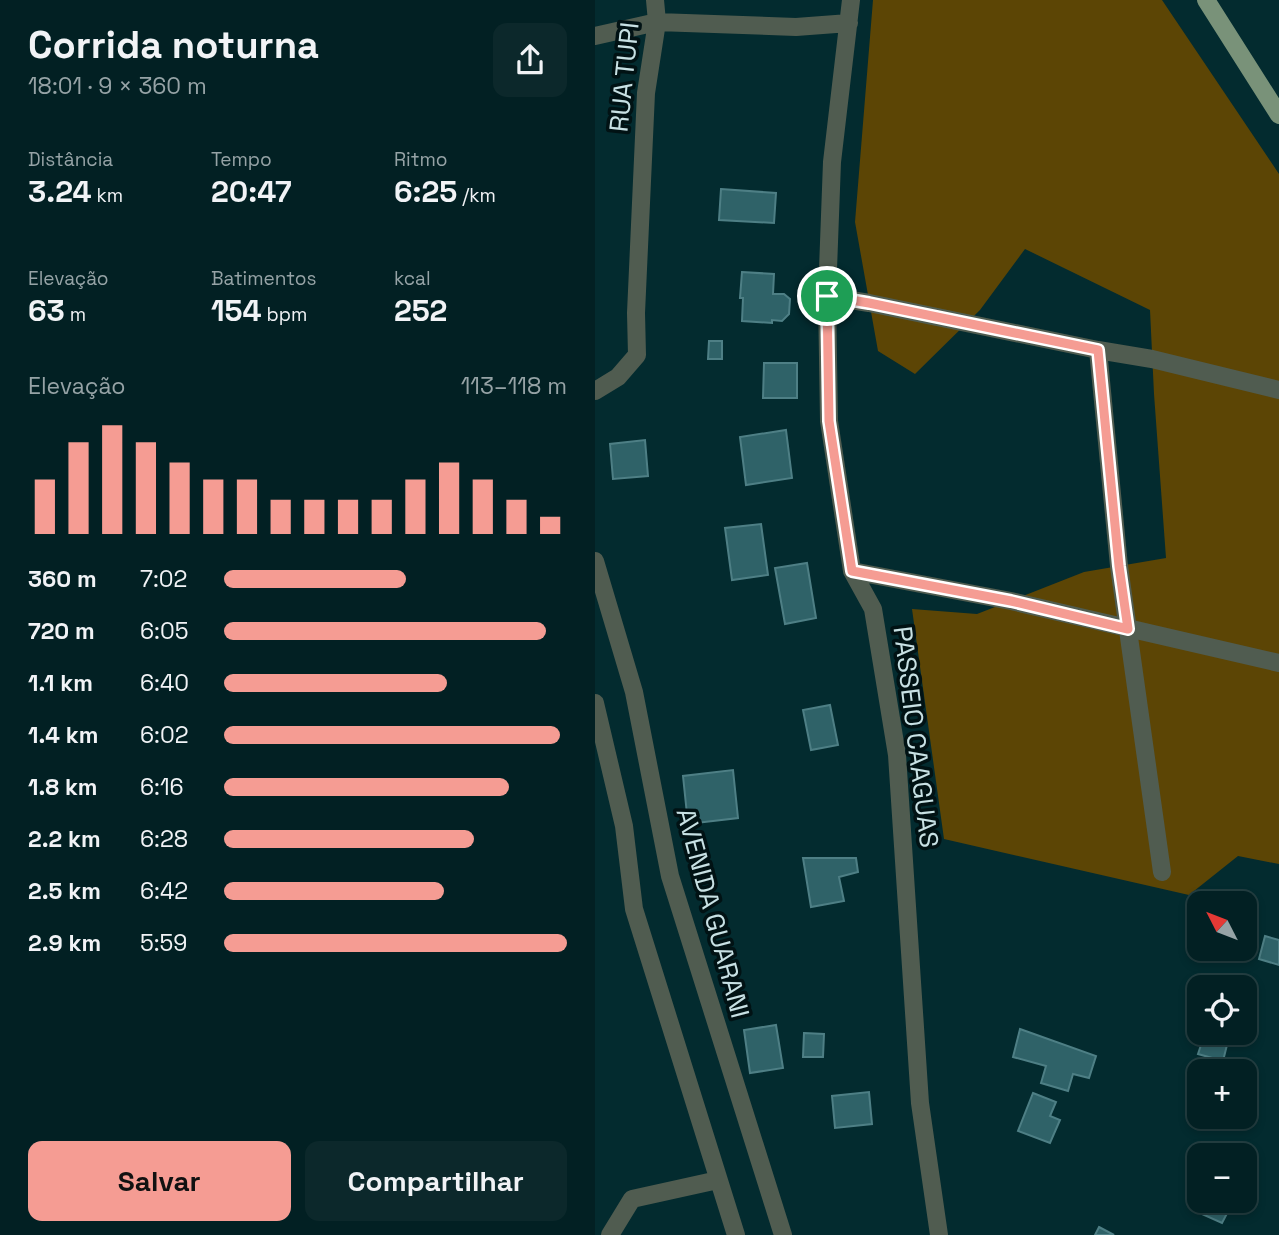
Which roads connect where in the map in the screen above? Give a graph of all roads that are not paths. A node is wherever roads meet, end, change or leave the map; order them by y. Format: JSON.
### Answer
{"nodes":[{"id":1,"x":655,"y":0,"type":"edge"},
{"id":2,"x":851,"y":0,"type":"edge"},
{"id":3,"x":1206,"y":0,"type":"edge"},
{"id":4,"x":657,"y":22,"type":"junction"},
{"id":5,"x":849,"y":23,"type":"junction"},
{"id":6,"x":595,"y":36,"type":"edge"},
{"id":7,"x":1279,"y":115,"type":"edge"},
{"id":8,"x":827,"y":296,"type":"junction"},
{"id":9,"x":1098,"y":350,"type":"junction"},
{"id":10,"x":1279,"y":390,"type":"edge"},
{"id":11,"x":595,"y":391,"type":"edge"},
{"id":12,"x":595,"y":561,"type":"edge"},
{"id":13,"x":852,"y":571,"type":"junction"},
{"id":14,"x":1128,"y":629,"type":"junction"},
{"id":15,"x":1279,"y":663,"type":"edge"},
{"id":16,"x":595,"y":703,"type":"edge"},
{"id":17,"x":1162,"y":872,"type":"dead end"},
{"id":18,"x":718,"y":1180,"type":"junction"},
{"id":19,"x":610,"y":1235,"type":"edge"},
{"id":20,"x":736,"y":1235,"type":"edge"},
{"id":21,"x":783,"y":1235,"type":"edge"},
{"id":22,"x":939,"y":1235,"type":"edge"}],
"edges":[{"from":1,"to":4,"type":"street","name":"RUA TUPI"},
{"from":2,"to":5,"type":"street","name":"PASSEIO CAAGUAS"},
{"from":3,"to":7,"type":"main road"},
{"from":4,"to":5,"type":"street"},
{"from":4,"to":6,"type":"street"},
{"from":4,"to":11,"type":"street","name":"RUA TUPI"},
{"from":5,"to":8,"type":"street","name":"PASSEIO CAAGUAS"},
{"from":8,"to":9,"type":"street"},
{"from":8,"to":13,"type":"street","name":"PASSEIO CAAGUAS"},
{"from":9,"to":10,"type":"street"},
{"from":9,"to":14,"type":"street"},
{"from":12,"to":21,"type":"street","name":"AVENIDA GUARANI"},
{"from":13,"to":14,"type":"street"},
{"from":13,"to":22,"type":"street","name":"PASSEIO CAAGUAS"},
{"from":14,"to":15,"type":"street"},
{"from":14,"to":17,"type":"street"},
{"from":16,"to":18,"type":"street"},
{"from":18,"to":19,"type":"street"},
{"from":18,"to":20,"type":"street"}]}
